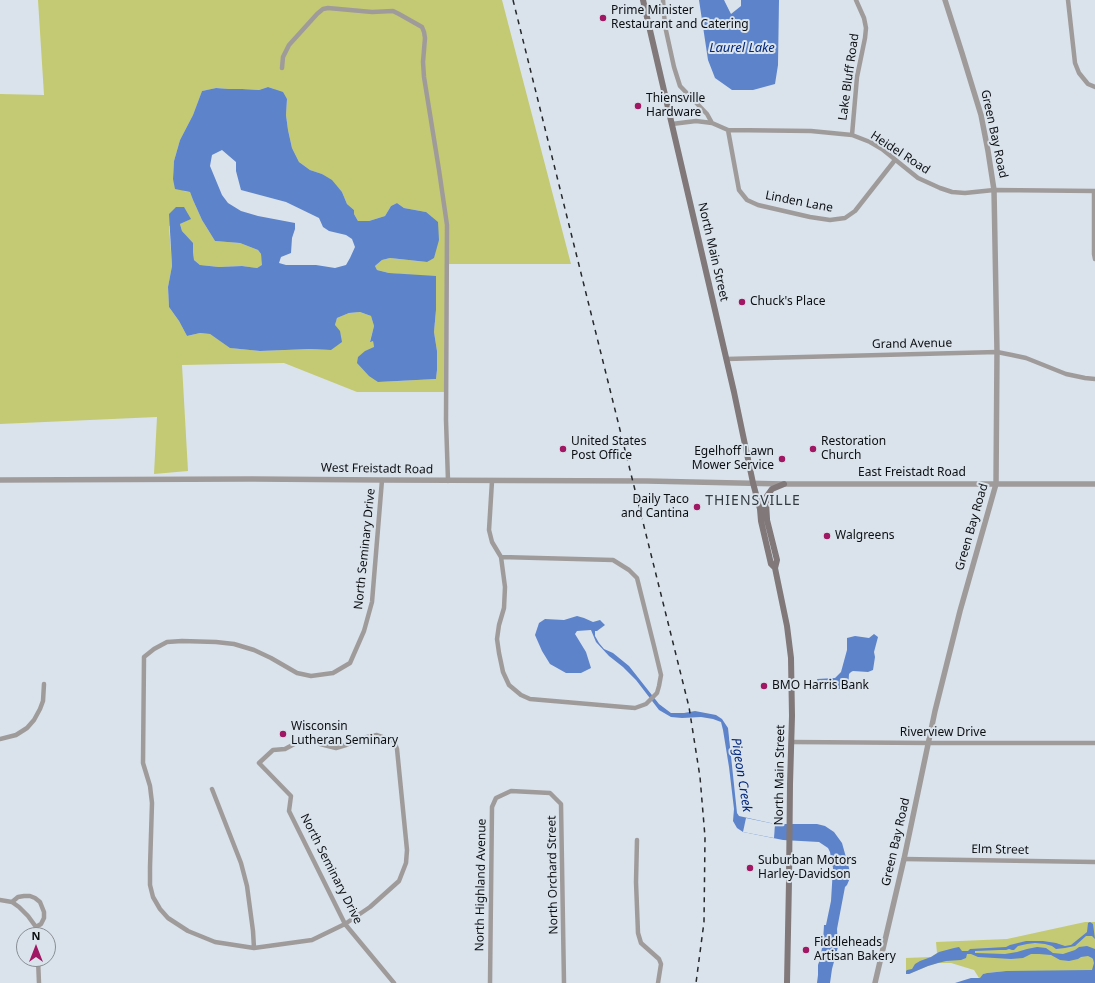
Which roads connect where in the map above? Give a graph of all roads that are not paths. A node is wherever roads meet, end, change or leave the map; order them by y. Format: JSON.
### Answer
{"nodes":[{"id":1,"x":643,"y":0,"type":"edge"},
{"id":2,"x":663,"y":0,"type":"edge"},
{"id":3,"x":856,"y":0,"type":"edge"},
{"id":4,"x":945,"y":0,"type":"edge"},
{"id":5,"x":1068,"y":0,"type":"edge"},
{"id":6,"x":282,"y":68,"type":"dead end"},
{"id":7,"x":1095,"y":88,"type":"edge"},
{"id":8,"x":712,"y":123,"type":"junction"},
{"id":9,"x":672,"y":124,"type":"junction"},
{"id":10,"x":728,"y":130,"type":"junction"},
{"id":11,"x":852,"y":135,"type":"junction"},
{"id":12,"x":895,"y":160,"type":"junction"},
{"id":13,"x":994,"y":190,"type":"junction"},
{"id":14,"x":1095,"y":191,"type":"edge"},
{"id":15,"x":1095,"y":259,"type":"edge"},
{"id":16,"x":997,"y":352,"type":"junction"},
{"id":17,"x":726,"y":359,"type":"junction"},
{"id":18,"x":1095,"y":379,"type":"edge"},
{"id":19,"x":0,"y":480,"type":"edge"},
{"id":20,"x":382,"y":480,"type":"junction"},
{"id":21,"x":448,"y":481,"type":"junction"},
{"id":22,"x":492,"y":481,"type":"junction"},
{"id":23,"x":754,"y":483,"type":"junction"},
{"id":24,"x":784,"y":484,"type":"junction"},
{"id":25,"x":996,"y":484,"type":"junction"},
{"id":26,"x":1095,"y":484,"type":"edge"},
{"id":27,"x":760,"y":509,"type":"junction"},
{"id":28,"x":768,"y":520,"type":"junction"},
{"id":29,"x":502,"y":557,"type":"junction"},
{"id":30,"x":775,"y":568,"type":"junction"},
{"id":31,"x":44,"y":684,"type":"dead end"},
{"id":32,"x":0,"y":739,"type":"edge"},
{"id":33,"x":792,"y":742,"type":"junction"},
{"id":34,"x":929,"y":744,"type":"junction"},
{"id":35,"x":1095,"y":744,"type":"edge"},
{"id":36,"x":212,"y":789,"type":"dead end"},
{"id":37,"x":528,"y":791,"type":"joint"},
{"id":38,"x":637,"y":840,"type":"dead end"},
{"id":39,"x":904,"y":859,"type":"junction"},
{"id":40,"x":1095,"y":862,"type":"edge"},
{"id":41,"x":0,"y":900,"type":"edge"},
{"id":42,"x":12,"y":902,"type":"junction"},
{"id":43,"x":345,"y":924,"type":"junction"},
{"id":44,"x":36,"y":927,"type":"joint"},
{"id":45,"x":254,"y":948,"type":"junction"},
{"id":46,"x":38,"y":967,"type":"edge"},
{"id":47,"x":39,"y":983,"type":"edge"},
{"id":48,"x":394,"y":983,"type":"edge"},
{"id":49,"x":490,"y":983,"type":"edge"},
{"id":50,"x":564,"y":983,"type":"edge"},
{"id":51,"x":658,"y":983,"type":"edge"},
{"id":52,"x":787,"y":983,"type":"edge"},
{"id":53,"x":875,"y":983,"type":"edge"}],
"edges":[{"from":1,"to":9,"type":"main road","name":"North Main Street"},
{"from":2,"to":8,"type":"street"},
{"from":3,"to":11,"type":"street","name":"Lake Bluff Road"},
{"from":4,"to":13,"type":"street","name":"Green Bay Road"},
{"from":5,"to":7,"type":"street"},
{"from":6,"to":21,"type":"street"},
{"from":8,"to":9,"type":"street","name":"Heidel Road"},
{"from":8,"to":10,"type":"street","name":"Heidel Road"},
{"from":9,"to":17,"type":"main road","name":"North Main Street"},
{"from":10,"to":11,"type":"street","name":"Heidel Road"},
{"from":10,"to":12,"type":"street","name":"Linden Lane"},
{"from":11,"to":12,"type":"street","name":"Heidel Road"},
{"from":12,"to":13,"type":"street","name":"Heidel Road"},
{"from":13,"to":14,"type":"street","name":"Heidel Road"},
{"from":13,"to":16,"type":"street","name":"Green Bay Road"},
{"from":14,"to":15,"type":"street"},
{"from":16,"to":17,"type":"street","name":"Grand Avenue"},
{"from":16,"to":18,"type":"street","name":"Grand Avenue"},
{"from":16,"to":25,"type":"street","name":"Green Bay Road"},
{"from":17,"to":23,"type":"main road","name":"North Main Street"},
{"from":19,"to":20,"type":"street","name":"West Freistadt Road"},
{"from":20,"to":21,"type":"street","name":"West Freistadt Road"},
{"from":20,"to":45,"type":"street","name":"North Seminary Drive"},
{"from":21,"to":22,"type":"street","name":"West Freistadt Road"},
{"from":22,"to":23,"type":"street","name":"West Freistadt Road"},
{"from":22,"to":29,"type":"street"},
{"from":23,"to":24,"type":"street","name":"East Freistadt Road"},
{"from":23,"to":27,"type":"main road","name":"North Main Street"},
{"from":24,"to":25,"type":"street","name":"East Freistadt Road"},
{"from":24,"to":28,"type":"main road"},
{"from":25,"to":26,"type":"street","name":"East Freistadt Road"},
{"from":25,"to":34,"type":"street","name":"Green Bay Road"},
{"from":27,"to":28,"type":"main road","name":"North Main Street"},
{"from":27,"to":30,"type":"main road","name":"North Main Street"},
{"from":28,"to":30,"type":"main road","name":"North Main Street"},
{"from":29,"to":29,"type":"street"},
{"from":30,"to":33,"type":"main road","name":"North Main Street"},
{"from":31,"to":32,"type":"street"},
{"from":33,"to":34,"type":"street","name":"Riverview Drive"},
{"from":33,"to":52,"type":"main road","name":"North Main Street"},
{"from":34,"to":35,"type":"street","name":"Riverview Drive"},
{"from":34,"to":39,"type":"street","name":"Green Bay Road"},
{"from":36,"to":45,"type":"street"},
{"from":37,"to":49,"type":"street","name":"North Highland Avenue"},
{"from":37,"to":50,"type":"street","name":"North Orchard Street"},
{"from":38,"to":51,"type":"street"},
{"from":39,"to":40,"type":"street","name":"Elm Street"},
{"from":39,"to":53,"type":"street","name":"Green Bay Road"},
{"from":41,"to":42,"type":"street"},
{"from":42,"to":44,"type":"street"},
{"from":42,"to":44,"type":"street"},
{"from":43,"to":43,"type":"street","name":"North Seminary Drive"},
{"from":43,"to":45,"type":"street"},
{"from":43,"to":48,"type":"street","name":"North Seminary Drive"},
{"from":46,"to":47,"type":"street"}]}
